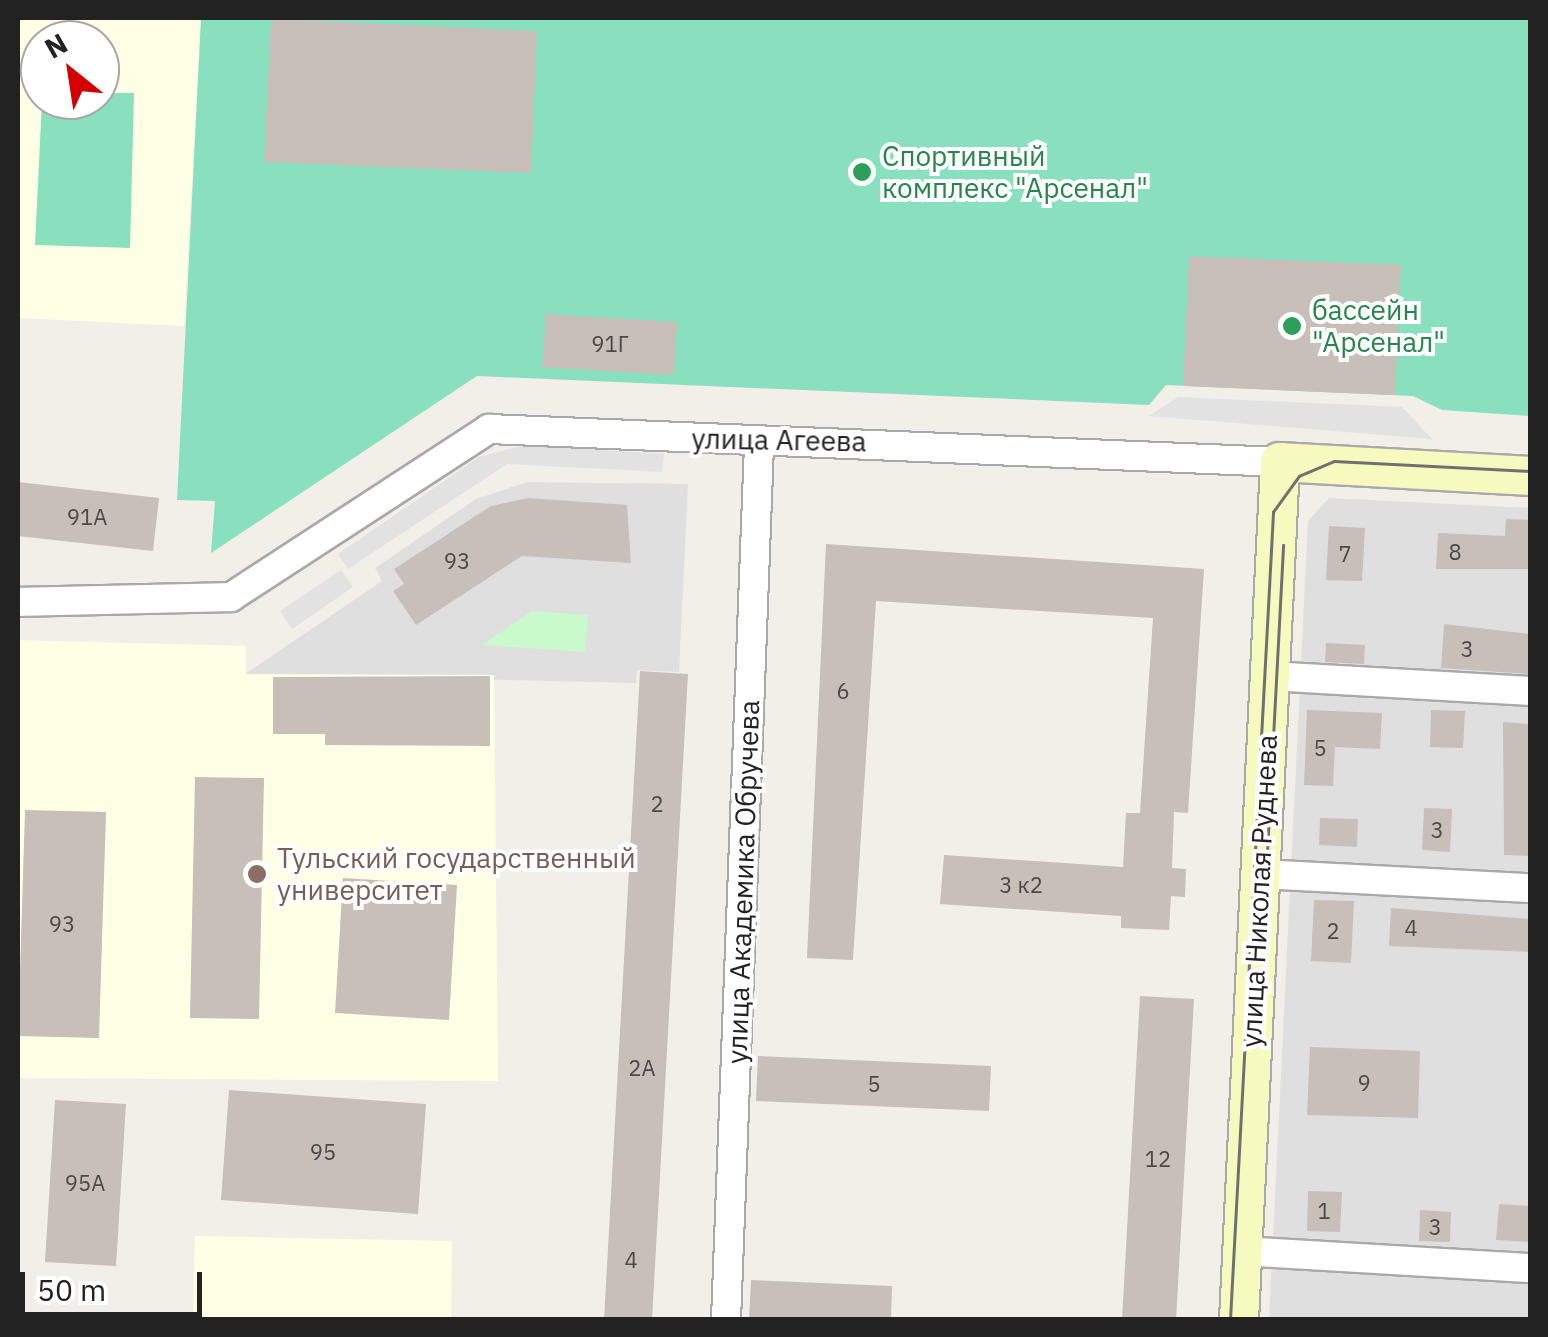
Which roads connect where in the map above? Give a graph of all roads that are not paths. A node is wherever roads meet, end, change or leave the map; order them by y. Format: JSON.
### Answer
{"nodes":[{"id":1,"x":758,"y":445,"type":"junction"},
{"id":2,"x":1280,"y":462,"type":"junction"},
{"id":3,"x":1530,"y":476,"type":"edge"},
{"id":4,"x":18,"y":602,"type":"edge"},
{"id":5,"x":1270,"y":676,"type":"junction"},
{"id":6,"x":1530,"y":691,"type":"edge"},
{"id":7,"x":1260,"y":874,"type":"junction"},
{"id":8,"x":1530,"y":888,"type":"edge"},
{"id":9,"x":1242,"y":1252,"type":"junction"},
{"id":10,"x":1530,"y":1268,"type":"edge"},
{"id":11,"x":726,"y":1320,"type":"edge"},
{"id":12,"x":1239,"y":1320,"type":"edge"}],
"edges":[{"from":1,"to":2,"type":"street","name":"улица Агеева"},
{"from":1,"to":4,"type":"street","name":"улица Агеева"},
{"from":1,"to":11,"type":"street","name":"улица Академика Обручева"},
{"from":2,"to":3,"type":"street","name":"улица Агеева"},
{"from":2,"to":5,"type":"street","name":"улица Николая Руднева"},
{"from":5,"to":6,"type":"street"},
{"from":5,"to":7,"type":"street","name":"улица Николая Руднева"},
{"from":7,"to":8,"type":"street"},
{"from":7,"to":9,"type":"street","name":"улица Николая Руднева"},
{"from":9,"to":10,"type":"street"},
{"from":9,"to":12,"type":"street","name":"улица Николая Руднева"}]}
